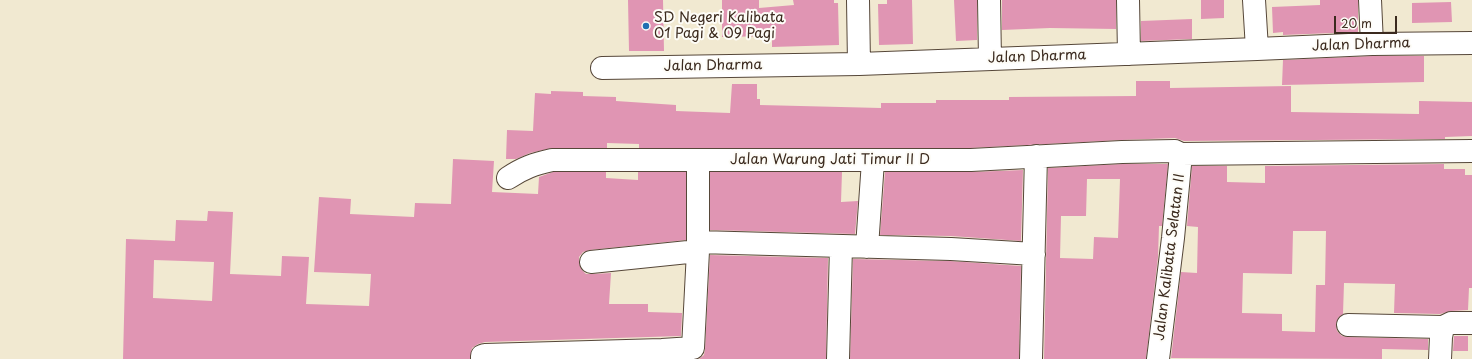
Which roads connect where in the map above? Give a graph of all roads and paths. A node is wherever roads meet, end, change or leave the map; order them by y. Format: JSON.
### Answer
{"nodes":[{"id":1,"x":858,"y":0,"type":"edge"},
{"id":2,"x":989,"y":0,"type":"edge"},
{"id":3,"x":1128,"y":0,"type":"edge"},
{"id":4,"x":1254,"y":0,"type":"edge"},
{"id":5,"x":1370,"y":0,"type":"edge"},
{"id":6,"x":1472,"y":43,"type":"edge"},
{"id":7,"x":1372,"y":44,"type":"junction"},
{"id":8,"x":1257,"y":49,"type":"junction"},
{"id":9,"x":1129,"y":54,"type":"junction"},
{"id":10,"x":990,"y":59,"type":"junction"},
{"id":11,"x":859,"y":64,"type":"junction"},
{"id":12,"x":602,"y":68,"type":"dead end"},
{"id":13,"x":1472,"y":151,"type":"edge"},
{"id":14,"x":1181,"y":154,"type":"junction"},
{"id":15,"x":1036,"y":156,"type":"junction"},
{"id":16,"x":698,"y":160,"type":"junction"},
{"id":17,"x":873,"y":161,"type":"junction"},
{"id":18,"x":508,"y":178,"type":"dead end"},
{"id":19,"x":698,"y":247,"type":"junction"},
{"id":20,"x":841,"y":247,"type":"junction"},
{"id":21,"x":867,"y":247,"type":"junction"},
{"id":22,"x":1034,"y":254,"type":"junction"},
{"id":23,"x":591,"y":262,"type":"dead end"},
{"id":24,"x":1472,"y":323,"type":"edge"},
{"id":25,"x":1348,"y":325,"type":"dead end"},
{"id":26,"x":1443,"y":326,"type":"junction"},
{"id":27,"x":693,"y":354,"type":"edge"},
{"id":28,"x":662,"y":355,"type":"edge"},
{"id":29,"x":482,"y":359,"type":"edge"},
{"id":30,"x":838,"y":359,"type":"edge"},
{"id":31,"x":1031,"y":359,"type":"edge"},
{"id":32,"x":1158,"y":359,"type":"edge"},
{"id":33,"x":1440,"y":359,"type":"edge"}],
"edges":[{"from":1,"to":11,"type":"street"},
{"from":2,"to":10,"type":"street"},
{"from":3,"to":9,"type":"street"},
{"from":4,"to":8,"type":"street"},
{"from":5,"to":7,"type":"street"},
{"from":6,"to":7,"type":"street","name":"Jalan Dharma"},
{"from":7,"to":8,"type":"street","name":"Jalan Dharma"},
{"from":8,"to":9,"type":"street","name":"Jalan Dharma"},
{"from":9,"to":10,"type":"street","name":"Jalan Dharma"},
{"from":10,"to":11,"type":"street","name":"Jalan Dharma"},
{"from":11,"to":12,"type":"street","name":"Jalan Dharma"},
{"from":13,"to":14,"type":"street","name":"Jalan Warung Jati Timur II D"},
{"from":14,"to":15,"type":"street","name":"Jalan Warung Jati Timur II D"},
{"from":14,"to":32,"type":"street","name":"Jalan Kalibata Selatan II"},
{"from":15,"to":17,"type":"street","name":"Jalan Warung Jati Timur II D"},
{"from":15,"to":22,"type":"street"},
{"from":16,"to":17,"type":"street","name":"Jalan Warung Jati Timur II D"},
{"from":16,"to":18,"type":"street","name":"Jalan Warung Jati Timur II D"},
{"from":16,"to":19,"type":"street"},
{"from":17,"to":21,"type":"street"},
{"from":19,"to":20,"type":"street"},
{"from":19,"to":23,"type":"street"},
{"from":19,"to":27,"type":"street"},
{"from":20,"to":21,"type":"street"},
{"from":20,"to":30,"type":"street"},
{"from":21,"to":22,"type":"street"},
{"from":22,"to":31,"type":"street"},
{"from":24,"to":26,"type":"street"},
{"from":25,"to":26,"type":"street"},
{"from":26,"to":33,"type":"street"},
{"from":27,"to":28,"type":"street"},
{"from":28,"to":29,"type":"street"}]}
